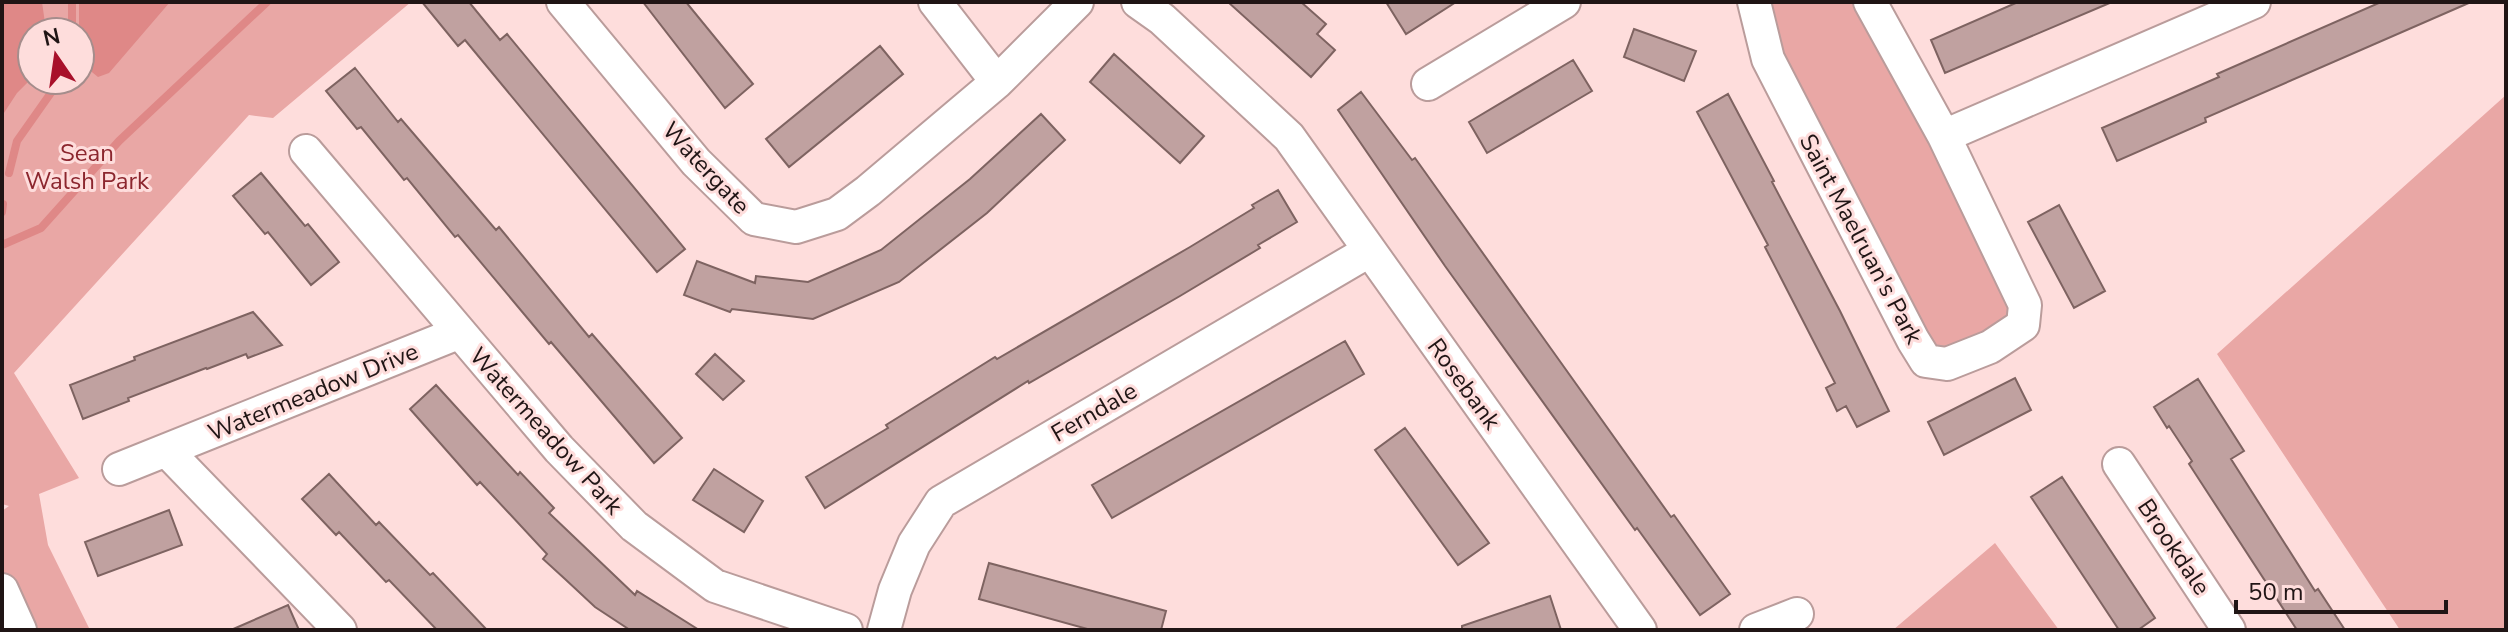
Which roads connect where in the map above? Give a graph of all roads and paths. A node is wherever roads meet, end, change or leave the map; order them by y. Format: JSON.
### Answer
{"nodes":[{"id":1,"x":563,"y":2,"type":"edge"},
{"id":2,"x":935,"y":2,"type":"edge"},
{"id":3,"x":1077,"y":2,"type":"edge"},
{"id":4,"x":1564,"y":2,"type":"edge"},
{"id":5,"x":1754,"y":2,"type":"edge"},
{"id":6,"x":1870,"y":2,"type":"edge"},
{"id":7,"x":2254,"y":2,"type":"edge"},
{"id":8,"x":1158,"y":8,"type":"edge"},
{"id":9,"x":2200,"y":13,"type":"edge"},
{"id":10,"x":997,"y":82,"type":"junction"},
{"id":11,"x":1428,"y":84,"type":"dead end"},
{"id":12,"x":1944,"y":136,"type":"junction"},
{"id":13,"x":306,"y":151,"type":"dead end"},
{"id":14,"x":1369,"y":251,"type":"junction"},
{"id":15,"x":458,"y":333,"type":"junction"},
{"id":16,"x":167,"y":451,"type":"junction"},
{"id":17,"x":2119,"y":464,"type":"dead end"},
{"id":18,"x":119,"y":469,"type":"dead end"},
{"id":19,"x":2,"y":590,"type":"edge"},
{"id":20,"x":1797,"y":614,"type":"dead end"},
{"id":21,"x":20,"y":630,"type":"edge"},
{"id":22,"x":340,"y":630,"type":"edge"},
{"id":23,"x":846,"y":630,"type":"edge"},
{"id":24,"x":884,"y":630,"type":"edge"},
{"id":25,"x":1640,"y":630,"type":"edge"},
{"id":26,"x":1756,"y":630,"type":"edge"},
{"id":27,"x":2229,"y":630,"type":"edge"}],
"edges":[{"from":1,"to":10,"type":"street","name":"Watergate"},
{"from":2,"to":10,"type":"street"},
{"from":3,"to":10,"type":"street","name":"Watergate"},
{"from":4,"to":11,"type":"street"},
{"from":5,"to":12,"type":"street","name":"Saint Maelruan's Park"},
{"from":6,"to":12,"type":"street","name":"Saint Maelruan's Park"},
{"from":7,"to":9,"type":"street"},
{"from":8,"to":14,"type":"street","name":"Rosebank"},
{"from":9,"to":12,"type":"street"},
{"from":13,"to":15,"type":"street","name":"Watermeadow Park"},
{"from":14,"to":24,"type":"street","name":"Ferndale"},
{"from":14,"to":25,"type":"street","name":"Rosebank"},
{"from":15,"to":16,"type":"street","name":"Watermeadow Drive"},
{"from":15,"to":23,"type":"street","name":"Watermeadow Park"},
{"from":16,"to":18,"type":"street","name":"Watermeadow Drive"},
{"from":16,"to":22,"type":"street"},
{"from":17,"to":27,"type":"street","name":"Brookdale"},
{"from":19,"to":21,"type":"street"},
{"from":20,"to":26,"type":"street"}]}
